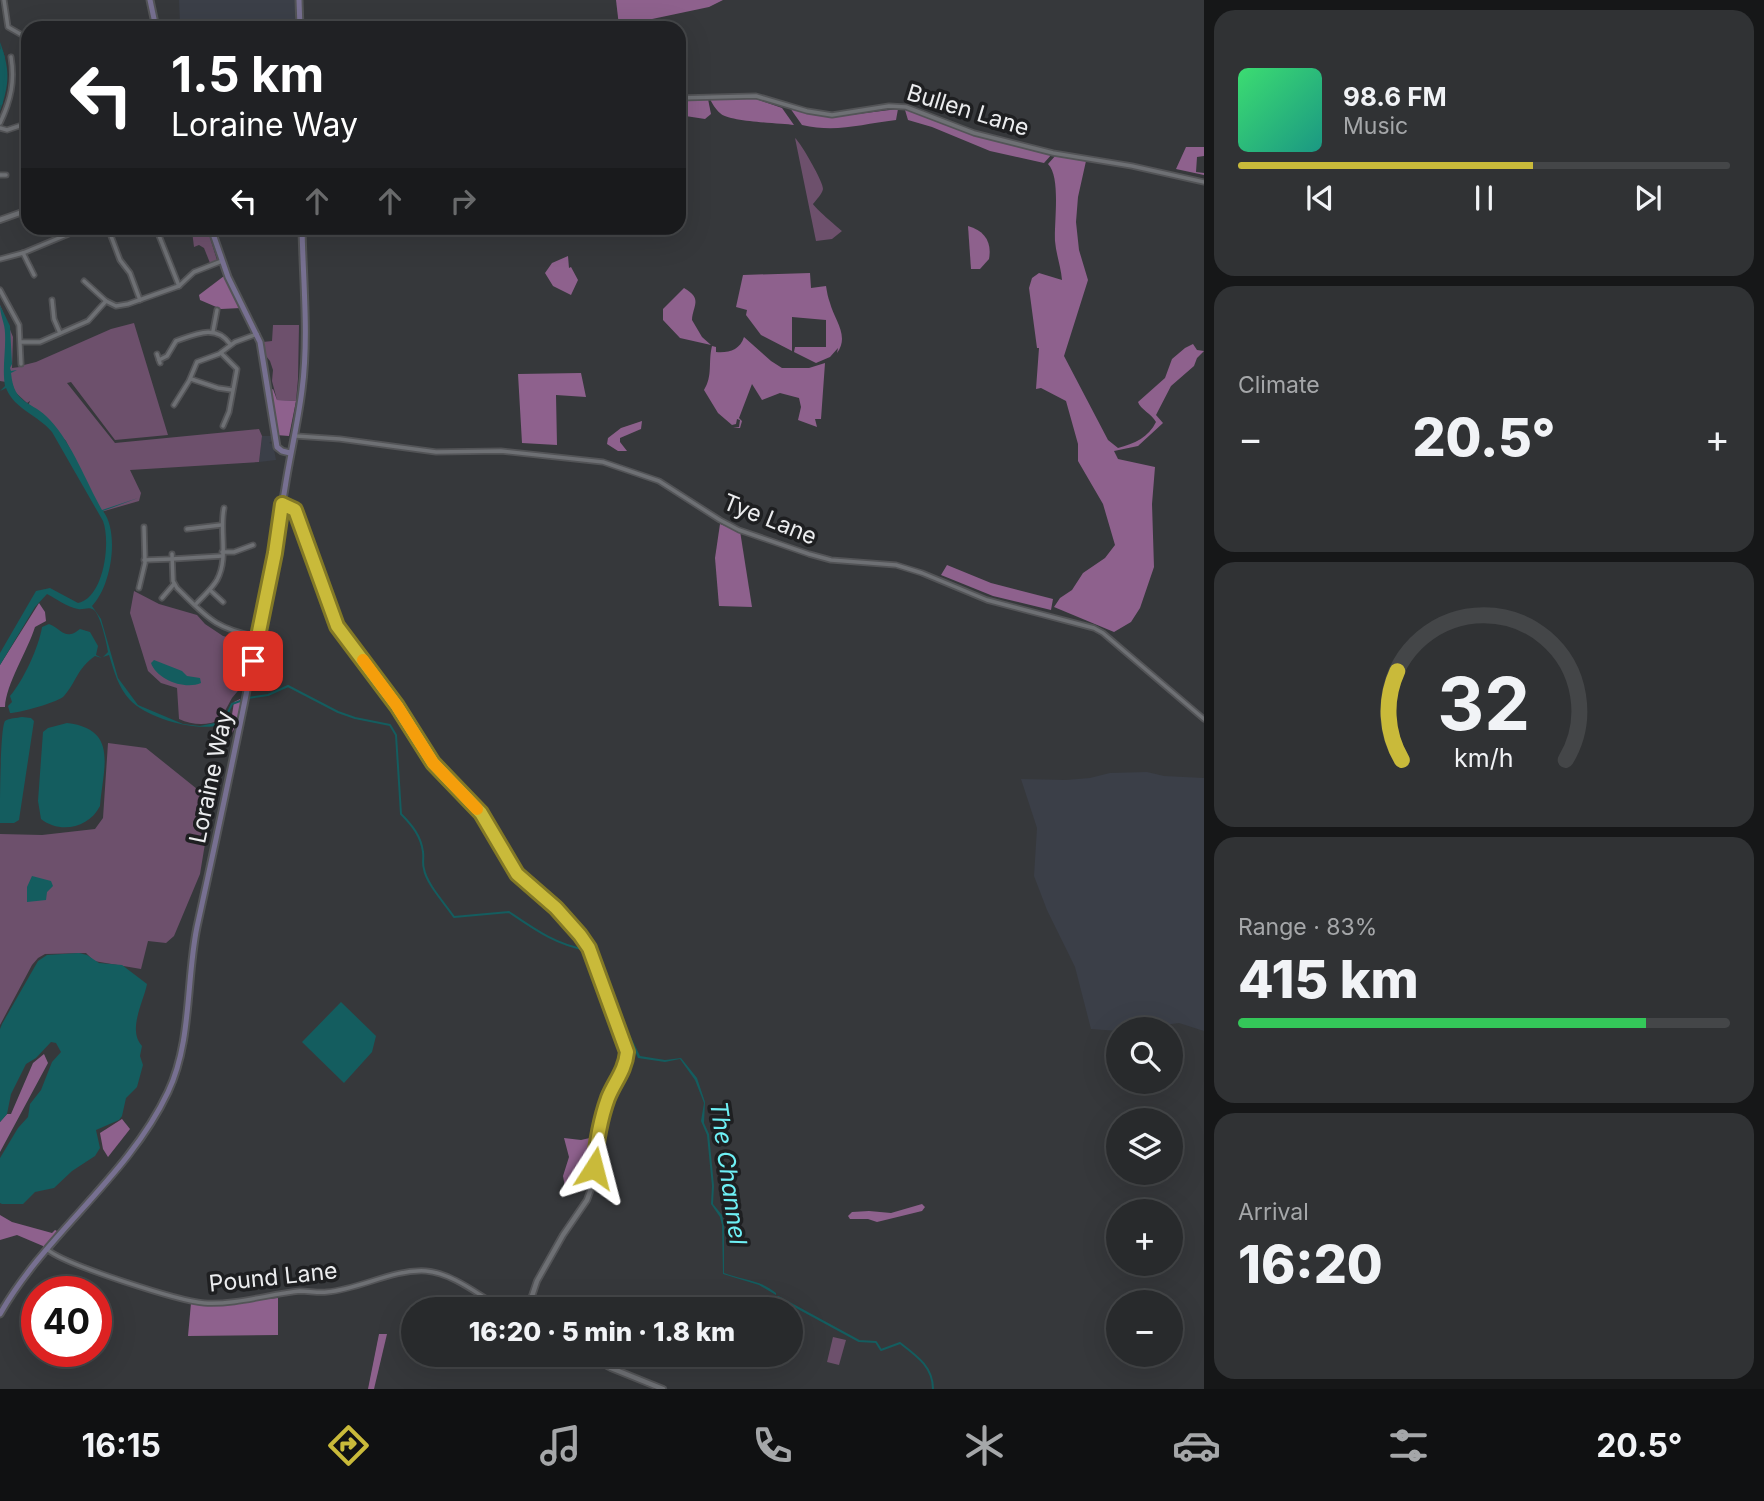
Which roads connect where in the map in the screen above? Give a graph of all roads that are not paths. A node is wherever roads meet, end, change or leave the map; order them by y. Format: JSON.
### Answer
{"nodes":[{"id":1,"x":4,"y":0,"type":"edge"},
{"id":2,"x":150,"y":0,"type":"edge"},
{"id":3,"x":299,"y":0,"type":"edge"},
{"id":4,"x":154,"y":21,"type":"edge"},
{"id":5,"x":300,"y":21,"type":"edge"},
{"id":6,"x":19,"y":35,"type":"dead end"},
{"id":7,"x":10,"y":57,"type":"dead end"},
{"id":8,"x":686,"y":98,"type":"edge"},
{"id":9,"x":0,"y":125,"type":"edge"},
{"id":10,"x":21,"y":126,"type":"edge"},
{"id":11,"x":0,"y":175,"type":"edge"},
{"id":12,"x":6,"y":175,"type":"dead end"},
{"id":13,"x":1204,"y":182,"type":"edge"},
{"id":14,"x":21,"y":212,"type":"edge"},
{"id":15,"x":0,"y":220,"type":"edge"},
{"id":16,"x":66,"y":235,"type":"edge"},
{"id":17,"x":110,"y":235,"type":"edge"},
{"id":18,"x":159,"y":235,"type":"edge"},
{"id":19,"x":213,"y":235,"type":"edge"},
{"id":20,"x":302,"y":235,"type":"edge"},
{"id":21,"x":23,"y":253,"type":"junction"},
{"id":22,"x":0,"y":259,"type":"edge"},
{"id":23,"x":222,"y":261,"type":"junction"},
{"id":24,"x":34,"y":275,"type":"dead end"},
{"id":25,"x":84,"y":281,"type":"dead end"},
{"id":26,"x":179,"y":286,"type":"junction"},
{"id":27,"x":0,"y":290,"type":"edge"},
{"id":28,"x":52,"y":300,"type":"dead end"},
{"id":29,"x":106,"y":300,"type":"junction"},
{"id":30,"x":140,"y":300,"type":"junction"},
{"id":31,"x":216,"y":310,"type":"dead end"},
{"id":32,"x":213,"y":331,"type":"junction"},
{"id":33,"x":60,"y":333,"type":"junction"},
{"id":34,"x":257,"y":334,"type":"junction"},
{"id":35,"x":20,"y":342,"type":"junction"},
{"id":36,"x":230,"y":344,"type":"junction"},
{"id":37,"x":221,"y":353,"type":"junction"},
{"id":38,"x":159,"y":359,"type":"dead end"},
{"id":39,"x":21,"y":364,"type":"dead end"},
{"id":40,"x":191,"y":379,"type":"junction"},
{"id":41,"x":232,"y":390,"type":"junction"},
{"id":42,"x":174,"y":405,"type":"dead end"},
{"id":43,"x":223,"y":426,"type":"dead end"},
{"id":44,"x":293,"y":436,"type":"junction"},
{"id":45,"x":290,"y":453,"type":"junction"},
{"id":46,"x":282,"y":504,"type":"junction"},
{"id":47,"x":225,"y":508,"type":"dead end"},
{"id":48,"x":222,"y":526,"type":"junction"},
{"id":49,"x":144,"y":527,"type":"dead end"},
{"id":50,"x":187,"y":529,"type":"dead end"},
{"id":51,"x":253,"y":545,"type":"dead end"},
{"id":52,"x":222,"y":554,"type":"junction"},
{"id":53,"x":172,"y":557,"type":"junction"},
{"id":54,"x":145,"y":560,"type":"junction"},
{"id":55,"x":174,"y":584,"type":"junction"},
{"id":56,"x":138,"y":588,"type":"dead end"},
{"id":57,"x":210,"y":590,"type":"junction"},
{"id":58,"x":162,"y":598,"type":"dead end"},
{"id":59,"x":222,"y":602,"type":"dead end"},
{"id":60,"x":195,"y":605,"type":"junction"},
{"id":61,"x":258,"y":637,"type":"junction"},
{"id":62,"x":1204,"y":719,"type":"edge"},
{"id":63,"x":46,"y":1249,"type":"junction"},
{"id":64,"x":482,"y":1297,"type":"edge"},
{"id":65,"x":532,"y":1297,"type":"edge"},
{"id":66,"x":0,"y":1314,"type":"edge"},
{"id":67,"x":609,"y":1367,"type":"edge"},
{"id":68,"x":646,"y":1383,"type":"junction"},
{"id":69,"x":644,"y":1389,"type":"edge"},
{"id":70,"x":663,"y":1389,"type":"edge"}],
"edges":[{"from":1,"to":6,"type":"street"},
{"from":2,"to":4,"type":"main road"},
{"from":3,"to":5,"type":"main road"},
{"from":7,"to":9,"type":"street"},
{"from":8,"to":13,"type":"street","name":"Bullen Lane"},
{"from":9,"to":10,"type":"street"},
{"from":11,"to":12,"type":"street"},
{"from":14,"to":15,"type":"street"},
{"from":16,"to":21,"type":"street"},
{"from":17,"to":30,"type":"street"},
{"from":18,"to":26,"type":"street"},
{"from":19,"to":23,"type":"main road"},
{"from":20,"to":44,"type":"main road","name":"Loraine Way"},
{"from":21,"to":22,"type":"street"},
{"from":21,"to":24,"type":"street"},
{"from":23,"to":26,"type":"street"},
{"from":23,"to":34,"type":"main road"},
{"from":25,"to":29,"type":"street"},
{"from":26,"to":30,"type":"street"},
{"from":27,"to":35,"type":"street"},
{"from":28,"to":33,"type":"street"},
{"from":29,"to":30,"type":"street"},
{"from":29,"to":33,"type":"street"},
{"from":31,"to":32,"type":"street"},
{"from":32,"to":36,"type":"street"},
{"from":32,"to":38,"type":"street"},
{"from":33,"to":35,"type":"street"},
{"from":34,"to":36,"type":"street"},
{"from":34,"to":45,"type":"main road"},
{"from":35,"to":39,"type":"street"},
{"from":36,"to":37,"type":"street"},
{"from":37,"to":40,"type":"street"},
{"from":37,"to":41,"type":"street"},
{"from":40,"to":41,"type":"street"},
{"from":40,"to":42,"type":"street"},
{"from":41,"to":43,"type":"street"},
{"from":44,"to":45,"type":"main road","name":"Loraine Way"},
{"from":44,"to":62,"type":"street","name":"Tye Lane"},
{"from":45,"to":46,"type":"main road","name":"Loraine Way"},
{"from":46,"to":61,"type":"main road","name":"Loraine Way"},
{"from":46,"to":65,"type":"street"},
{"from":47,"to":48,"type":"street"},
{"from":48,"to":50,"type":"street"},
{"from":48,"to":52,"type":"street"},
{"from":49,"to":54,"type":"street"},
{"from":51,"to":52,"type":"street"},
{"from":52,"to":53,"type":"street"},
{"from":52,"to":57,"type":"street"},
{"from":53,"to":54,"type":"street"},
{"from":53,"to":55,"type":"street"},
{"from":54,"to":56,"type":"street"},
{"from":55,"to":58,"type":"street"},
{"from":55,"to":60,"type":"street"},
{"from":57,"to":59,"type":"street"},
{"from":57,"to":60,"type":"street"},
{"from":60,"to":61,"type":"street"},
{"from":61,"to":63,"type":"main road","name":"Loraine Way"},
{"from":63,"to":64,"type":"street","name":"Pound Lane"},
{"from":63,"to":66,"type":"main road","name":"Loraine Way"},
{"from":67,"to":68,"type":"street"},
{"from":68,"to":69,"type":"street"},
{"from":68,"to":70,"type":"street"}]}
